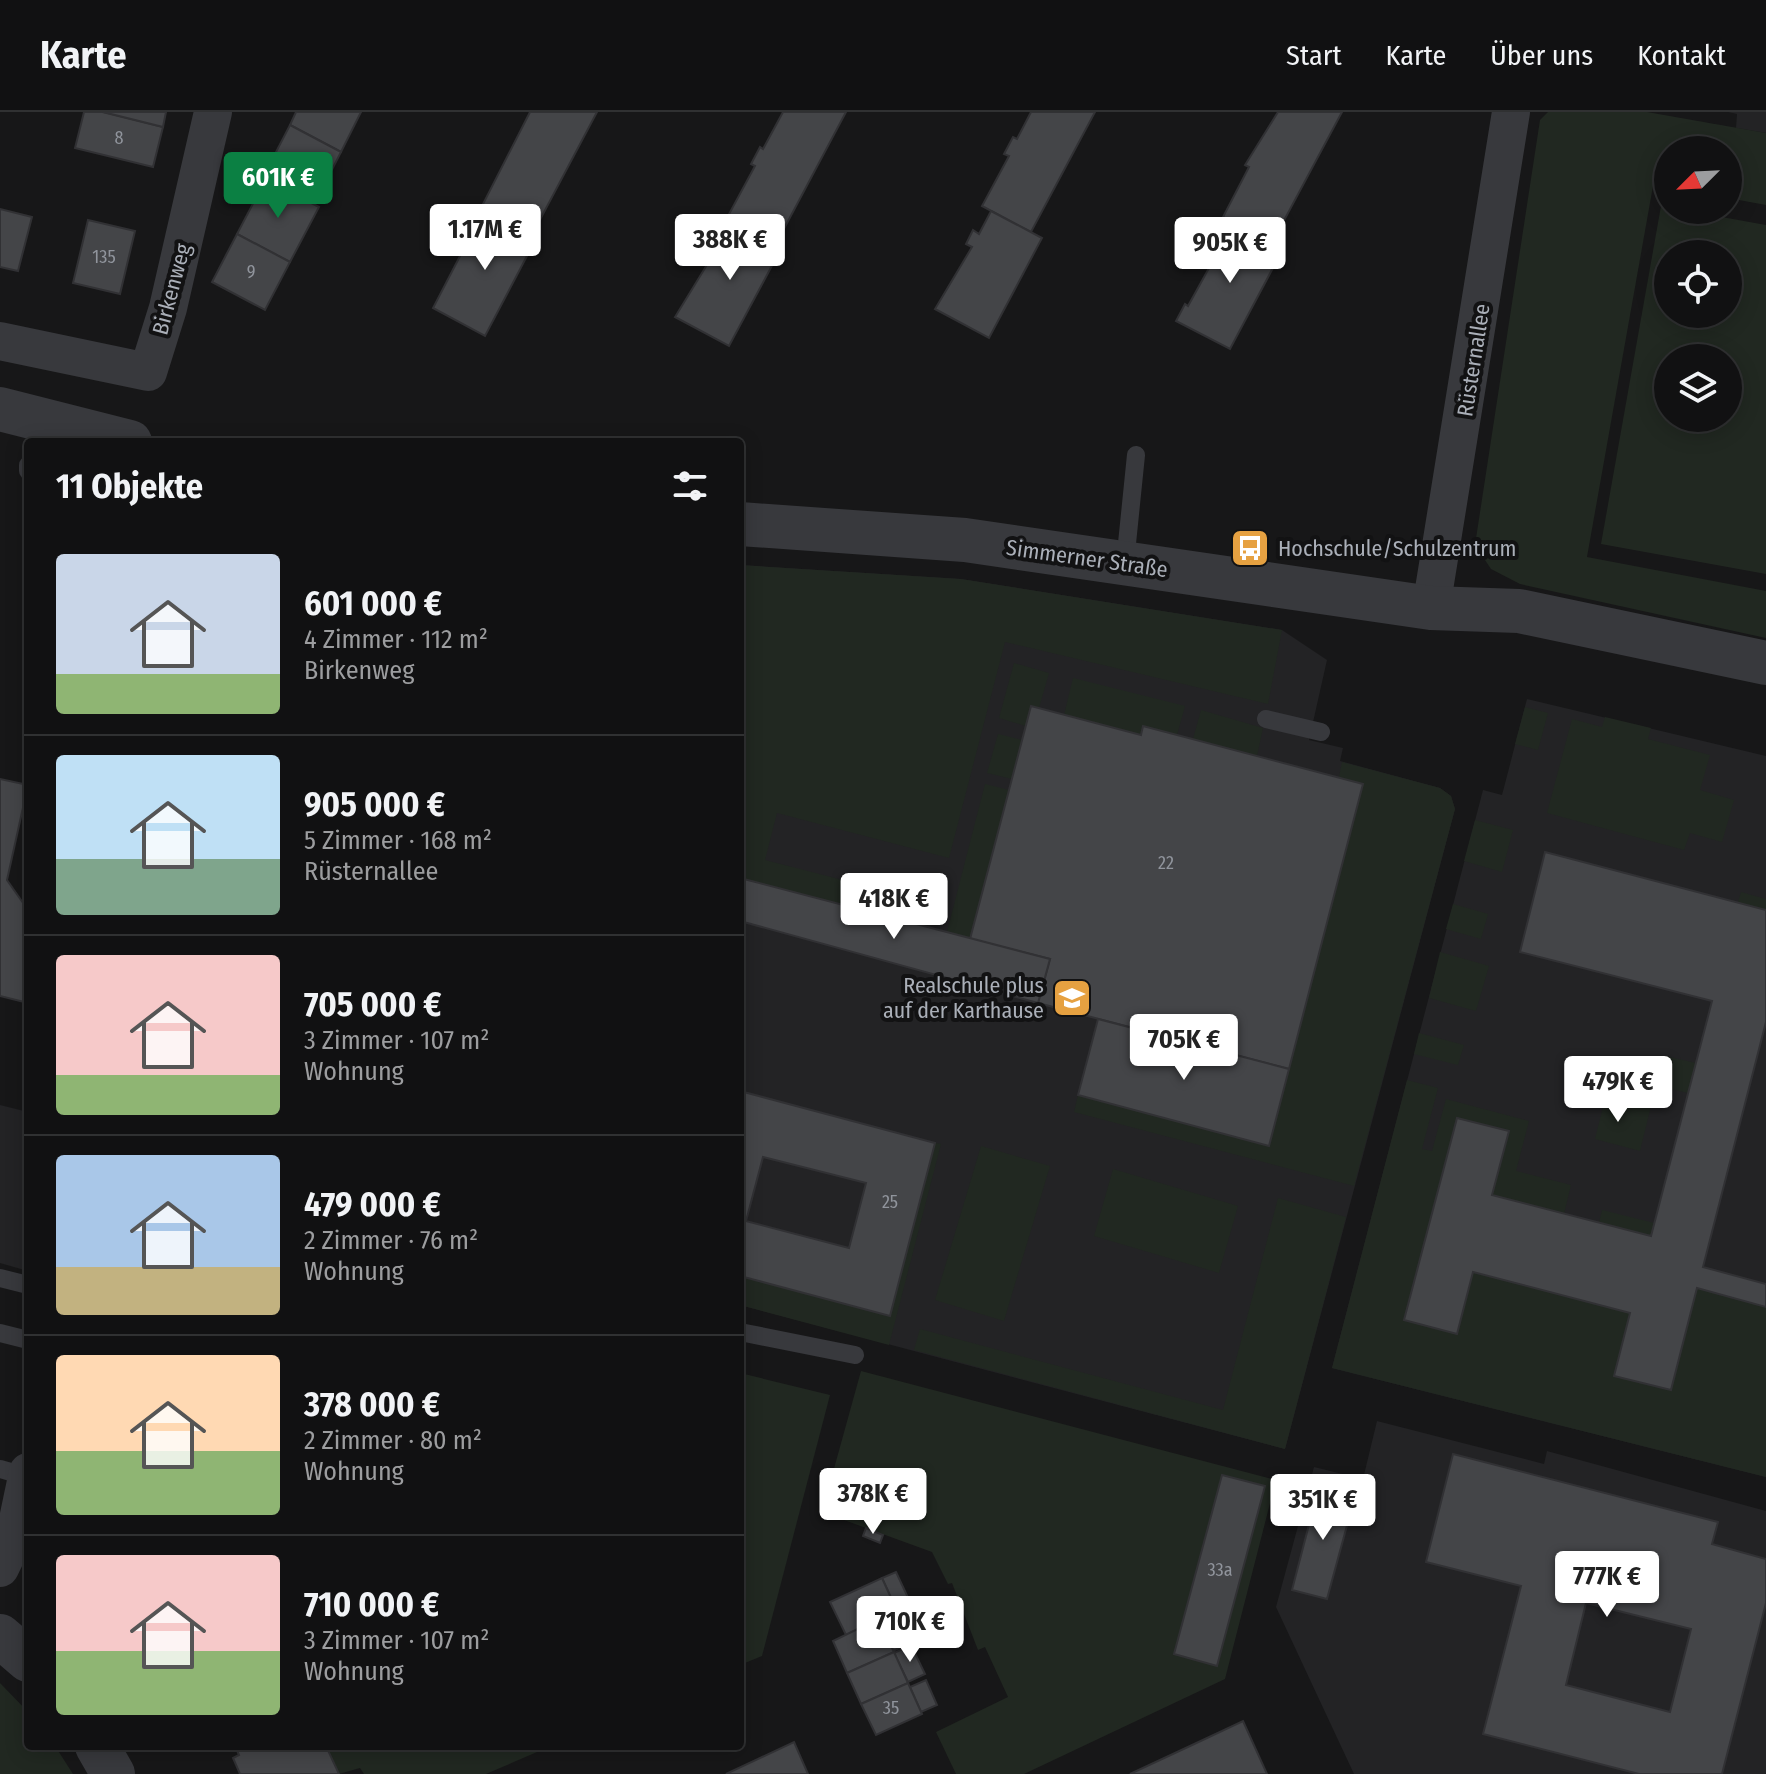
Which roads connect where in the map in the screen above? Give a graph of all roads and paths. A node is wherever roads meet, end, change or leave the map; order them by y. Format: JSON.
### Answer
{"nodes":[{"id":1,"x":213,"y":112,"type":"edge"},
{"id":2,"x":1511,"y":112,"type":"edge"},
{"id":3,"x":0,"y":341,"type":"edge"},
{"id":4,"x":23,"y":423,"type":"edge"},
{"id":5,"x":107,"y":438,"type":"edge"},
{"id":6,"x":1136,"y":455,"type":"dead end"},
{"id":7,"x":744,"y":524,"type":"edge"},
{"id":8,"x":1125,"y":563,"type":"junction"},
{"id":9,"x":1431,"y":608,"type":"junction"},
{"id":10,"x":1766,"y":663,"type":"edge"},
{"id":11,"x":1766,"y":681,"type":"edge"},
{"id":12,"x":1266,"y":719,"type":"dead end"},
{"id":13,"x":1321,"y":732,"type":"dead end"},
{"id":14,"x":0,"y":1278,"type":"edge"},
{"id":15,"x":24,"y":1284,"type":"edge"},
{"id":16,"x":0,"y":1333,"type":"edge"},
{"id":17,"x":744,"y":1333,"type":"edge"},
{"id":18,"x":24,"y":1339,"type":"edge"},
{"id":19,"x":855,"y":1355,"type":"dead end"},
{"id":20,"x":21,"y":1474,"type":"edge"},
{"id":21,"x":0,"y":1568,"type":"edge"},
{"id":22,"x":0,"y":1636,"type":"edge"},
{"id":23,"x":24,"y":1657,"type":"edge"},
{"id":24,"x":99,"y":1750,"type":"edge"},
{"id":25,"x":113,"y":1774,"type":"edge"}],
"edges":[{"from":1,"to":3,"type":"street","name":"Birkenweg"},
{"from":2,"to":9,"type":"street","name":"Rüsternallee"},
{"from":4,"to":5,"type":"street"},
{"from":6,"to":8,"type":"lane"},
{"from":7,"to":8,"type":"street","name":"Simmerner Straße"},
{"from":8,"to":9,"type":"street","name":"Simmerner Straße"},
{"from":9,"to":10,"type":"street","name":"Simmerner Straße"},
{"from":9,"to":11,"type":"street","name":"Simmerner Straße"},
{"from":12,"to":13,"type":"lane"},
{"from":14,"to":15,"type":"lane"},
{"from":16,"to":18,"type":"lane"},
{"from":17,"to":19,"type":"lane"},
{"from":20,"to":21,"type":"street"},
{"from":22,"to":23,"type":"street"},
{"from":24,"to":25,"type":"street"}]}
